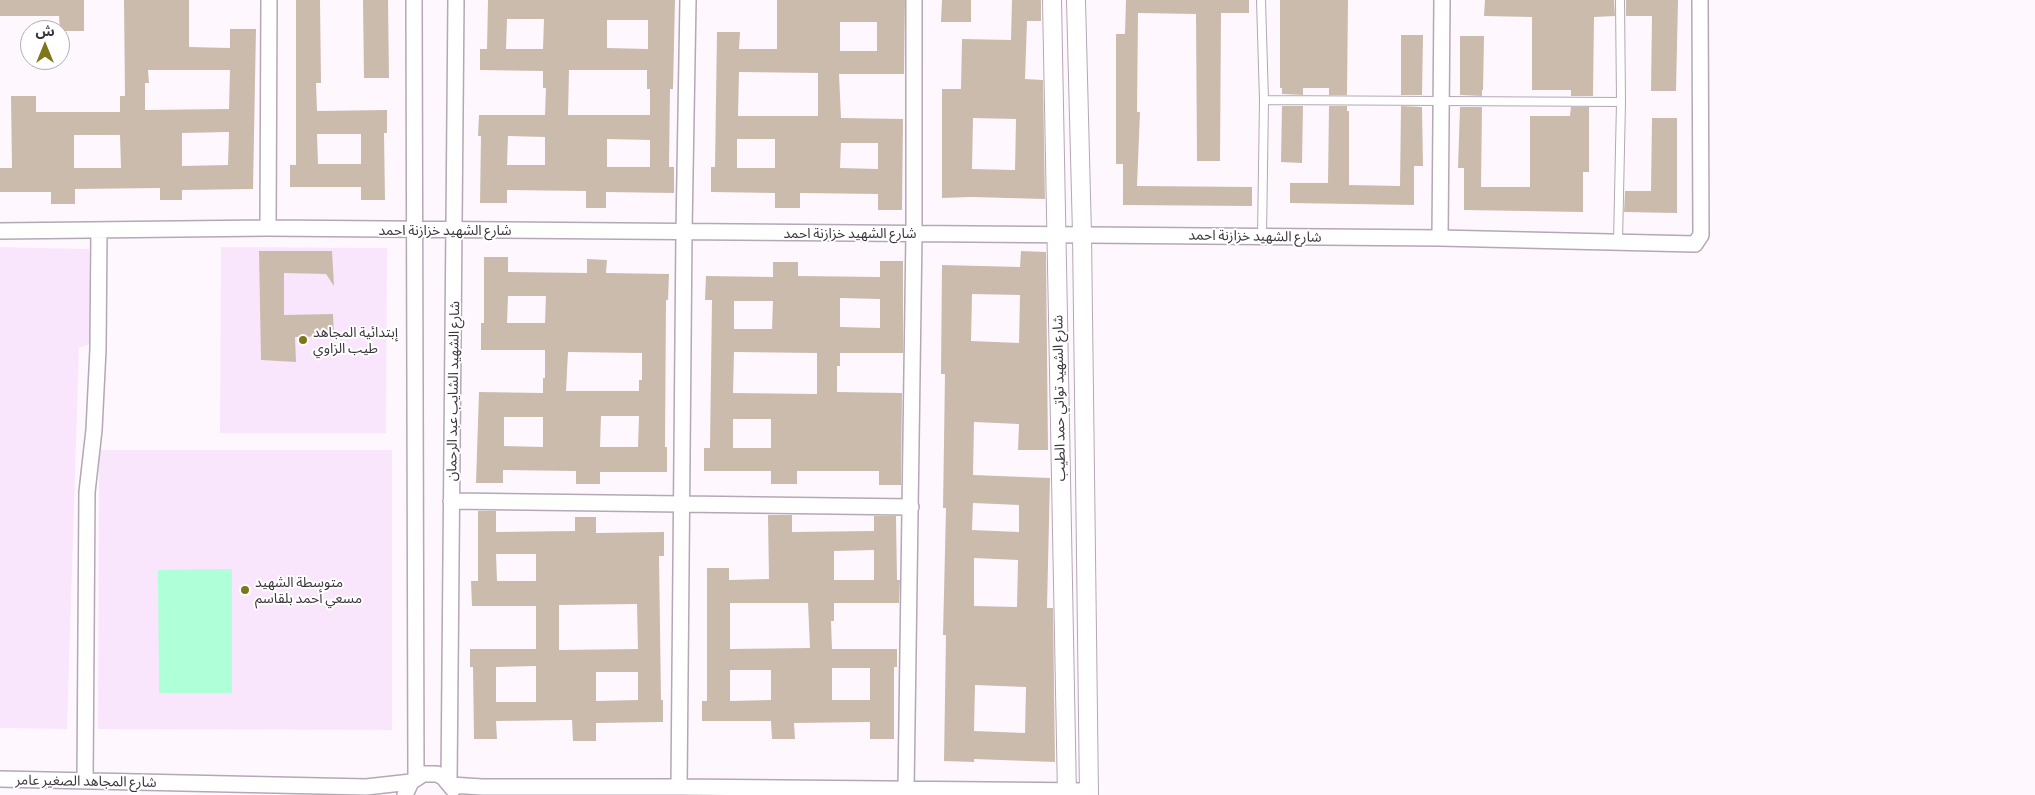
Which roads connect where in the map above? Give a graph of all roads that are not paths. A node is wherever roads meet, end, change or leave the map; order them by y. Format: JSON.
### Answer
{"nodes":[{"id":1,"x":269,"y":0,"type":"edge"},
{"id":2,"x":414,"y":0,"type":"edge"},
{"id":3,"x":456,"y":0,"type":"edge"},
{"id":4,"x":688,"y":0,"type":"edge"},
{"id":5,"x":914,"y":0,"type":"edge"},
{"id":6,"x":1052,"y":0,"type":"edge"},
{"id":7,"x":1076,"y":0,"type":"edge"},
{"id":8,"x":1261,"y":0,"type":"edge"},
{"id":9,"x":1442,"y":0,"type":"edge"},
{"id":10,"x":1620,"y":0,"type":"edge"},
{"id":11,"x":1700,"y":0,"type":"edge"},
{"id":12,"x":1264,"y":100,"type":"junction"},
{"id":13,"x":1441,"y":101,"type":"junction"},
{"id":14,"x":1621,"y":102,"type":"junction"},
{"id":15,"x":268,"y":228,"type":"junction"},
{"id":16,"x":98,"y":230,"type":"junction"},
{"id":17,"x":414,"y":230,"type":"junction"},
{"id":18,"x":0,"y":231,"type":"edge"},
{"id":19,"x":455,"y":231,"type":"junction"},
{"id":20,"x":684,"y":231,"type":"junction"},
{"id":21,"x":914,"y":233,"type":"junction"},
{"id":22,"x":1055,"y":234,"type":"junction"},
{"id":23,"x":1082,"y":234,"type":"junction"},
{"id":24,"x":1262,"y":236,"type":"junction"},
{"id":25,"x":1440,"y":238,"type":"junction"},
{"id":26,"x":1618,"y":242,"type":"junction"},
{"id":27,"x":451,"y":502,"type":"junction"},
{"id":28,"x":681,"y":504,"type":"junction"},
{"id":29,"x":911,"y":507,"type":"junction"},
{"id":30,"x":0,"y":779,"type":"edge"},
{"id":31,"x":84,"y":781,"type":"junction"},
{"id":32,"x":411,"y":785,"type":"edge"},
{"id":33,"x":451,"y":787,"type":"edge"},
{"id":34,"x":679,"y":787,"type":"junction"},
{"id":35,"x":906,"y":789,"type":"junction"},
{"id":36,"x":1066,"y":793,"type":"edge"},
{"id":37,"x":1089,"y":793,"type":"edge"}],
"edges":[{"from":1,"to":15,"type":"street"},
{"from":2,"to":17,"type":"street"},
{"from":3,"to":19,"type":"street","name":"شارع الشهيد الشايب عبد الرحمان"},
{"from":4,"to":20,"type":"street"},
{"from":5,"to":21,"type":"street"},
{"from":6,"to":22,"type":"street","name":"شارع الشهيد تواتي حمد الطيب"},
{"from":7,"to":23,"type":"street","name":"شارع الشهيد تواتي حمد الطيب"},
{"from":8,"to":12,"type":"lane"},
{"from":9,"to":13,"type":"street"},
{"from":10,"to":14,"type":"lane"},
{"from":11,"to":26,"type":"street","name":"شارع الشهيد خزازنة احمد"},
{"from":12,"to":13,"type":"lane"},
{"from":12,"to":24,"type":"lane"},
{"from":13,"to":14,"type":"lane"},
{"from":13,"to":25,"type":"street"},
{"from":14,"to":26,"type":"lane"},
{"from":15,"to":16,"type":"street","name":"شارع الشهيد خزازنة احمد"},
{"from":15,"to":17,"type":"street","name":"شارع الشهيد خزازنة احمد"},
{"from":16,"to":18,"type":"street","name":"شارع الشهيد خزازنة احمد"},
{"from":16,"to":31,"type":"street"},
{"from":17,"to":19,"type":"street","name":"شارع الشهيد خزازنة احمد"},
{"from":17,"to":32,"type":"street"},
{"from":19,"to":20,"type":"street","name":"شارع الشهيد خزازنة احمد"},
{"from":19,"to":27,"type":"street","name":"شارع الشهيد الشايب عبد الرحمان"},
{"from":20,"to":21,"type":"street","name":"شارع الشهيد خزازنة احمد"},
{"from":20,"to":28,"type":"street"},
{"from":21,"to":22,"type":"street","name":"شارع الشهيد خزازنة احمد"},
{"from":21,"to":29,"type":"street"},
{"from":22,"to":23,"type":"street","name":"شارع الشهيد خزازنة احمد"},
{"from":22,"to":36,"type":"street","name":"شارع الشهيد تواتي حمد الطيب"},
{"from":23,"to":24,"type":"street","name":"شارع الشهيد خزازنة احمد"},
{"from":23,"to":37,"type":"street","name":"شارع الشهيد تواتي حمد الطيب"},
{"from":24,"to":25,"type":"street","name":"شارع الشهيد خزازنة احمد"},
{"from":25,"to":26,"type":"street","name":"شارع الشهيد خزازنة احمد"},
{"from":27,"to":28,"type":"street"},
{"from":27,"to":33,"type":"street","name":"شارع الشهيد الشايب عبد الرحمان"},
{"from":28,"to":29,"type":"street"},
{"from":28,"to":34,"type":"street"},
{"from":29,"to":35,"type":"street"},
{"from":30,"to":31,"type":"street","name":"شارع المجاهد الصغير عامر"},
{"from":31,"to":32,"type":"street","name":"شارع المجاهد الصغير عامر"},
{"from":32,"to":33,"type":"street","name":"شارع المجاهد الصغير عامر"},
{"from":33,"to":34,"type":"street"},
{"from":34,"to":35,"type":"street"},
{"from":35,"to":36,"type":"street"},
{"from":36,"to":37,"type":"street"}]}
